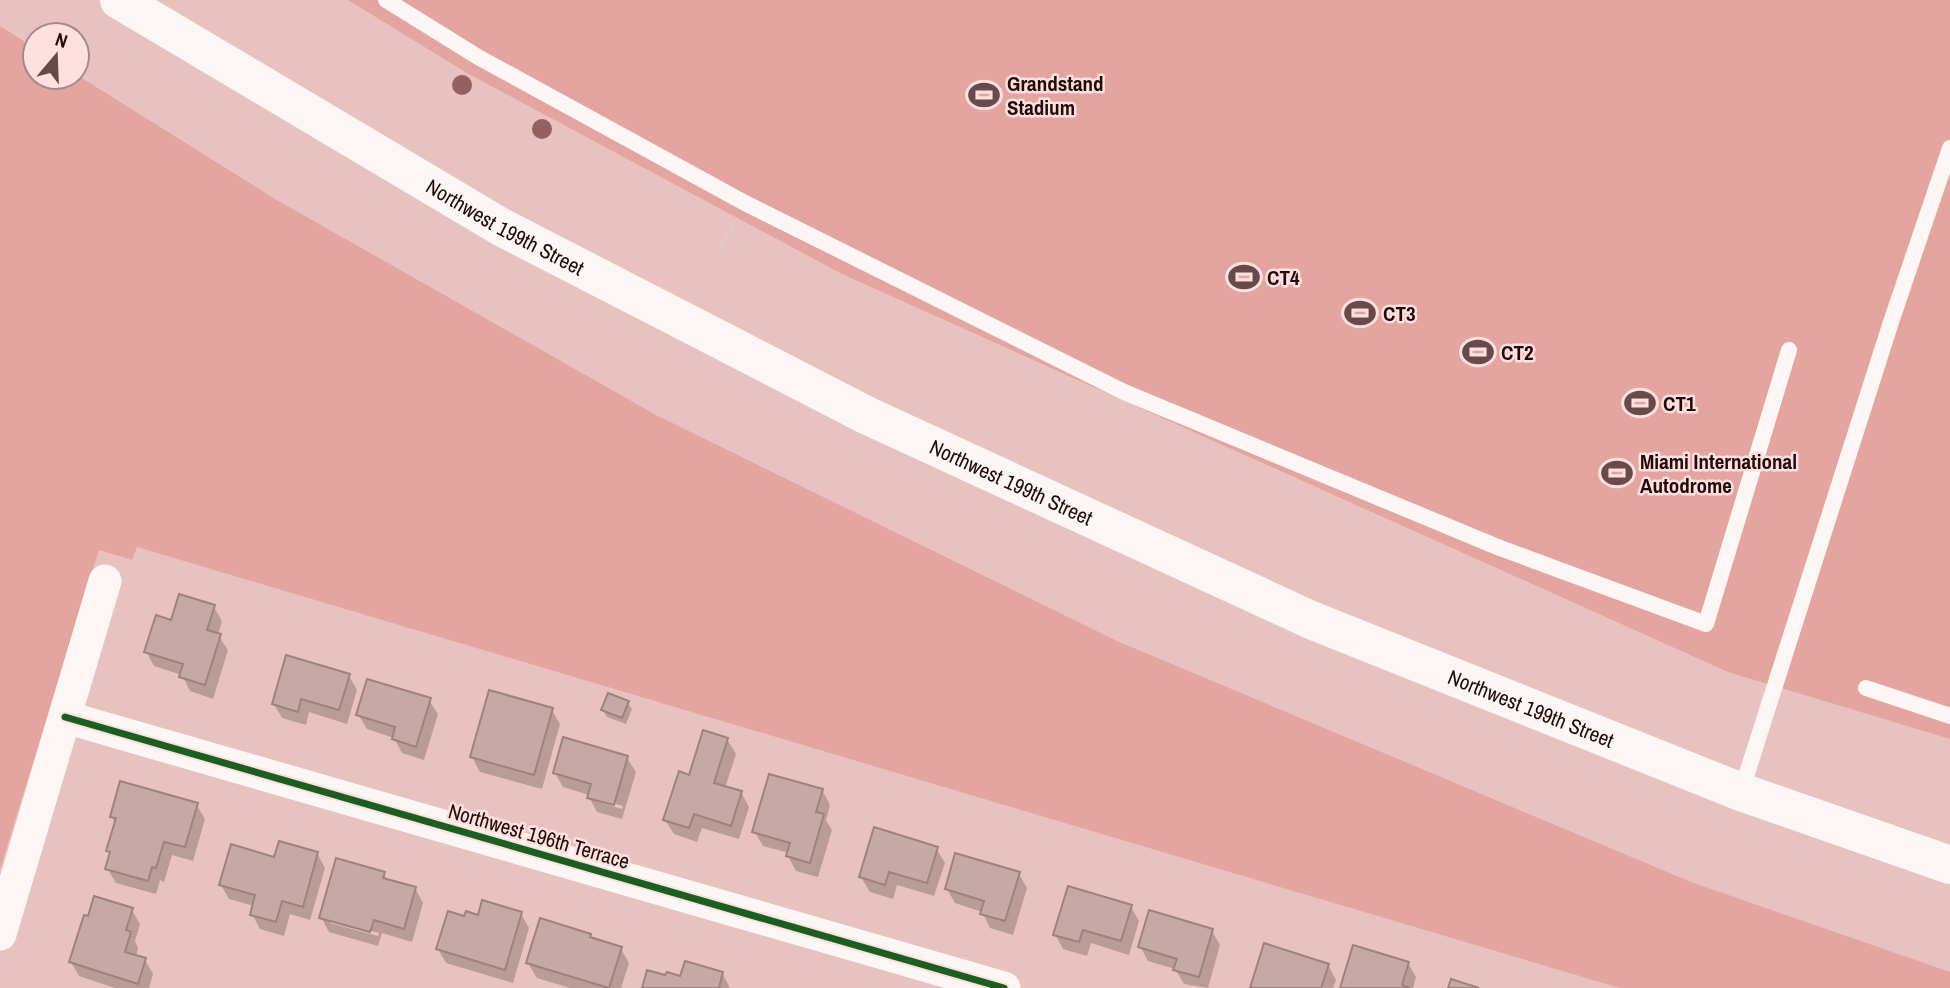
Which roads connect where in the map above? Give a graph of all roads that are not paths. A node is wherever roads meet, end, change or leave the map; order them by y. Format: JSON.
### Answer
{"nodes":[{"id":1,"x":119,"y":0,"type":"edge"},
{"id":2,"x":386,"y":0,"type":"edge"},
{"id":3,"x":1950,"y":148,"type":"edge"},
{"id":4,"x":1789,"y":350,"type":"dead end"},
{"id":5,"x":105,"y":581,"type":"dead end"},
{"id":6,"x":1866,"y":688,"type":"dead end"},
{"id":7,"x":1950,"y":716,"type":"edge"},
{"id":8,"x":65,"y":717,"type":"junction"},
{"id":9,"x":1741,"y":792,"type":"junction"},
{"id":10,"x":1950,"y":864,"type":"edge"},
{"id":11,"x":0,"y":934,"type":"edge"},
{"id":12,"x":1004,"y":988,"type":"edge"}],
"edges":[{"from":1,"to":9,"type":"main road","name":"Northwest 199th Street"},
{"from":2,"to":4,"type":"lane"},
{"from":3,"to":9,"type":"lane"},
{"from":5,"to":8,"type":"street"},
{"from":6,"to":7,"type":"lane"},
{"from":8,"to":11,"type":"street"},
{"from":8,"to":12,"type":"street","name":"Northwest 196th Terrace"},
{"from":9,"to":10,"type":"main road","name":"Northwest 199th Street"}]}
